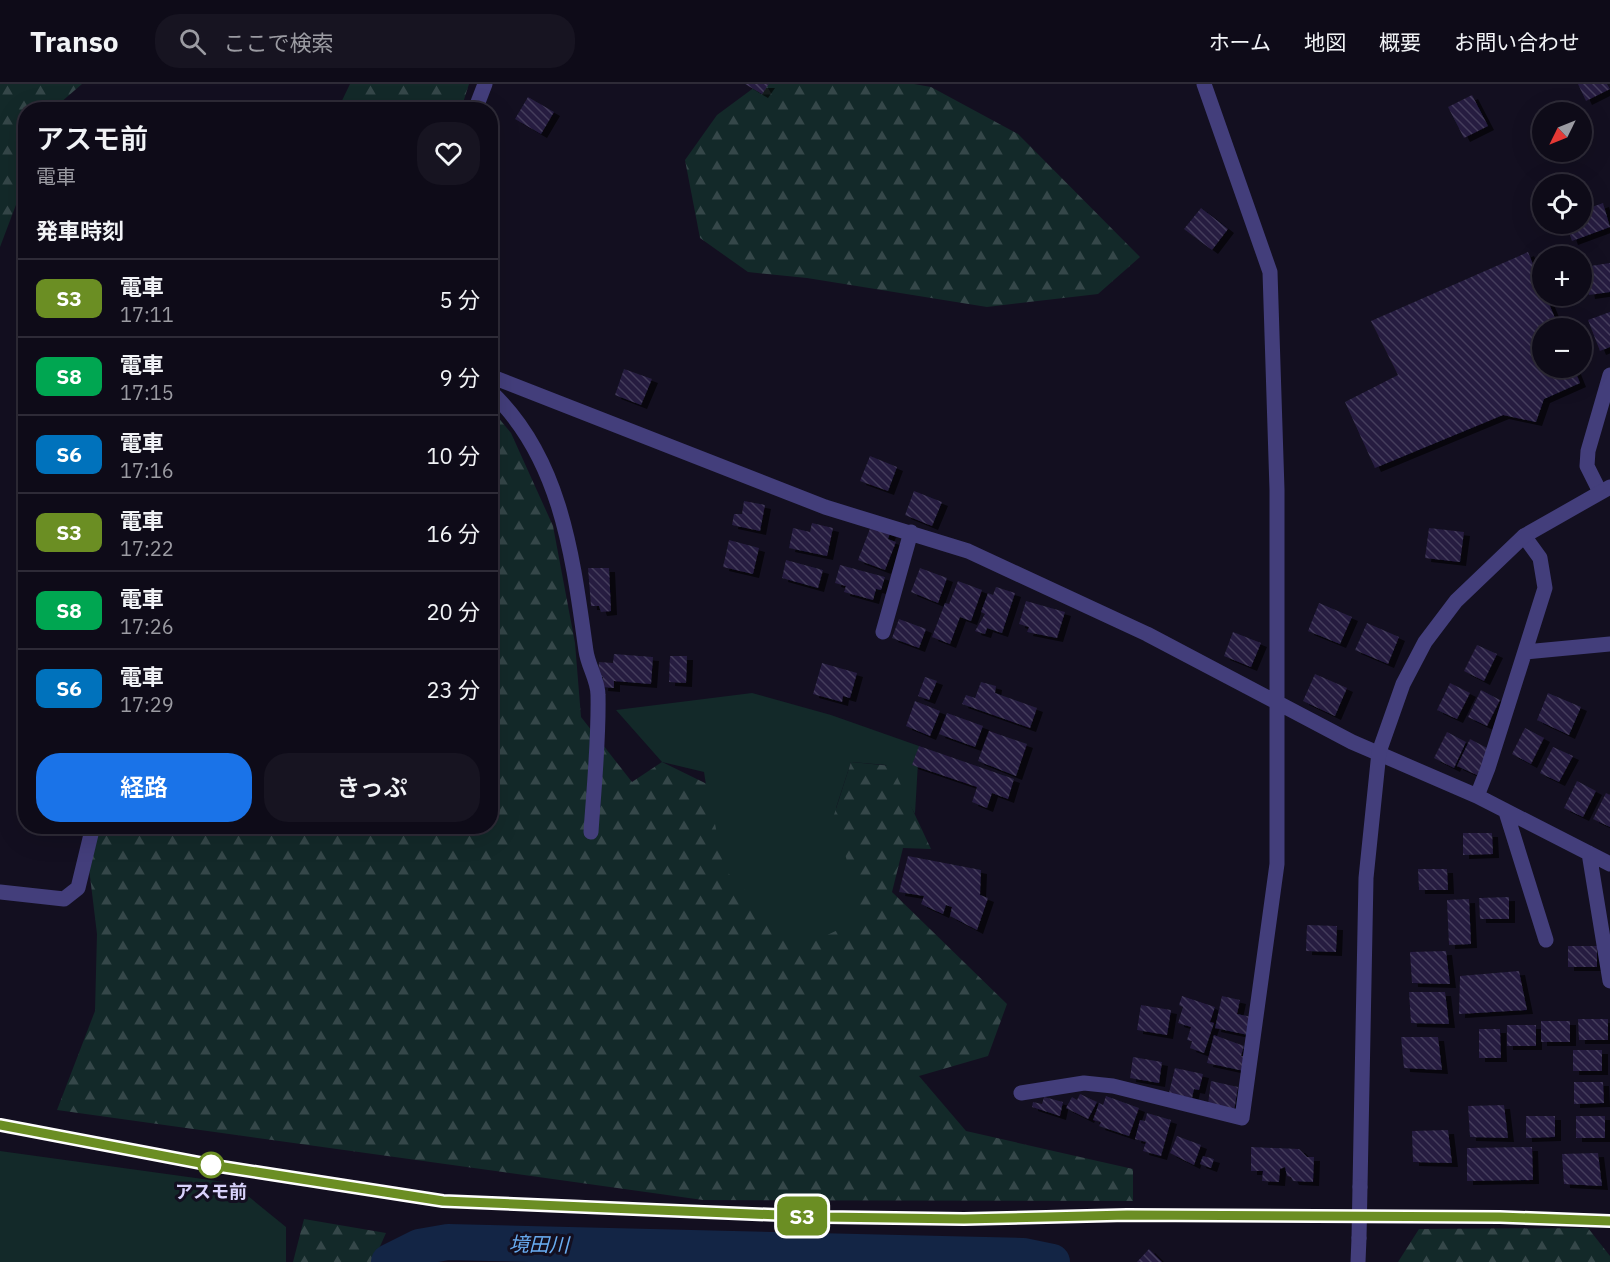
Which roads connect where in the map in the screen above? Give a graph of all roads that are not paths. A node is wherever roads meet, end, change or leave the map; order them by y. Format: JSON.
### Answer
{"nodes":[{"id":1,"x":485,"y":84,"type":"edge"},
{"id":2,"x":1204,"y":84,"type":"edge"},
{"id":3,"x":478,"y":102,"type":"edge"},
{"id":4,"x":1610,"y":375,"type":"edge"},
{"id":5,"x":498,"y":379,"type":"edge"},
{"id":6,"x":498,"y":398,"type":"edge"},
{"id":7,"x":1605,"y":489,"type":"edge"},
{"id":8,"x":911,"y":532,"type":"junction"},
{"id":9,"x":1524,"y":536,"type":"junction"},
{"id":10,"x":883,"y":633,"type":"dead end"},
{"id":11,"x":1610,"y":644,"type":"edge"},
{"id":12,"x":1525,"y":652,"type":"junction"},
{"id":13,"x":1278,"y":701,"type":"junction"},
{"id":14,"x":1379,"y":752,"type":"junction"},
{"id":15,"x":1477,"y":796,"type":"junction"},
{"id":16,"x":1506,"y":812,"type":"junction"},
{"id":17,"x":591,"y":832,"type":"dead end"},
{"id":18,"x":91,"y":834,"type":"edge"},
{"id":19,"x":1589,"y":853,"type":"junction"},
{"id":20,"x":1610,"y":864,"type":"edge"},
{"id":21,"x":0,"y":892,"type":"edge"},
{"id":22,"x":1546,"y":940,"type":"dead end"},
{"id":23,"x":1610,"y":981,"type":"edge"},
{"id":24,"x":1021,"y":1092,"type":"dead end"},
{"id":25,"x":1358,"y":1262,"type":"edge"}],
"edges":[{"from":1,"to":3,"type":"street"},
{"from":2,"to":13,"type":"street"},
{"from":4,"to":7,"type":"street"},
{"from":5,"to":8,"type":"street"},
{"from":6,"to":17,"type":"street"},
{"from":7,"to":9,"type":"street"},
{"from":8,"to":10,"type":"street"},
{"from":8,"to":13,"type":"street"},
{"from":9,"to":12,"type":"street"},
{"from":9,"to":14,"type":"street"},
{"from":11,"to":12,"type":"street"},
{"from":12,"to":15,"type":"street"},
{"from":13,"to":14,"type":"street"},
{"from":13,"to":24,"type":"street"},
{"from":14,"to":15,"type":"street"},
{"from":14,"to":25,"type":"street","bridge":true},
{"from":15,"to":16,"type":"street"},
{"from":16,"to":19,"type":"street"},
{"from":16,"to":22,"type":"street"},
{"from":18,"to":21,"type":"street"},
{"from":19,"to":20,"type":"street"},
{"from":19,"to":23,"type":"street"}]}
